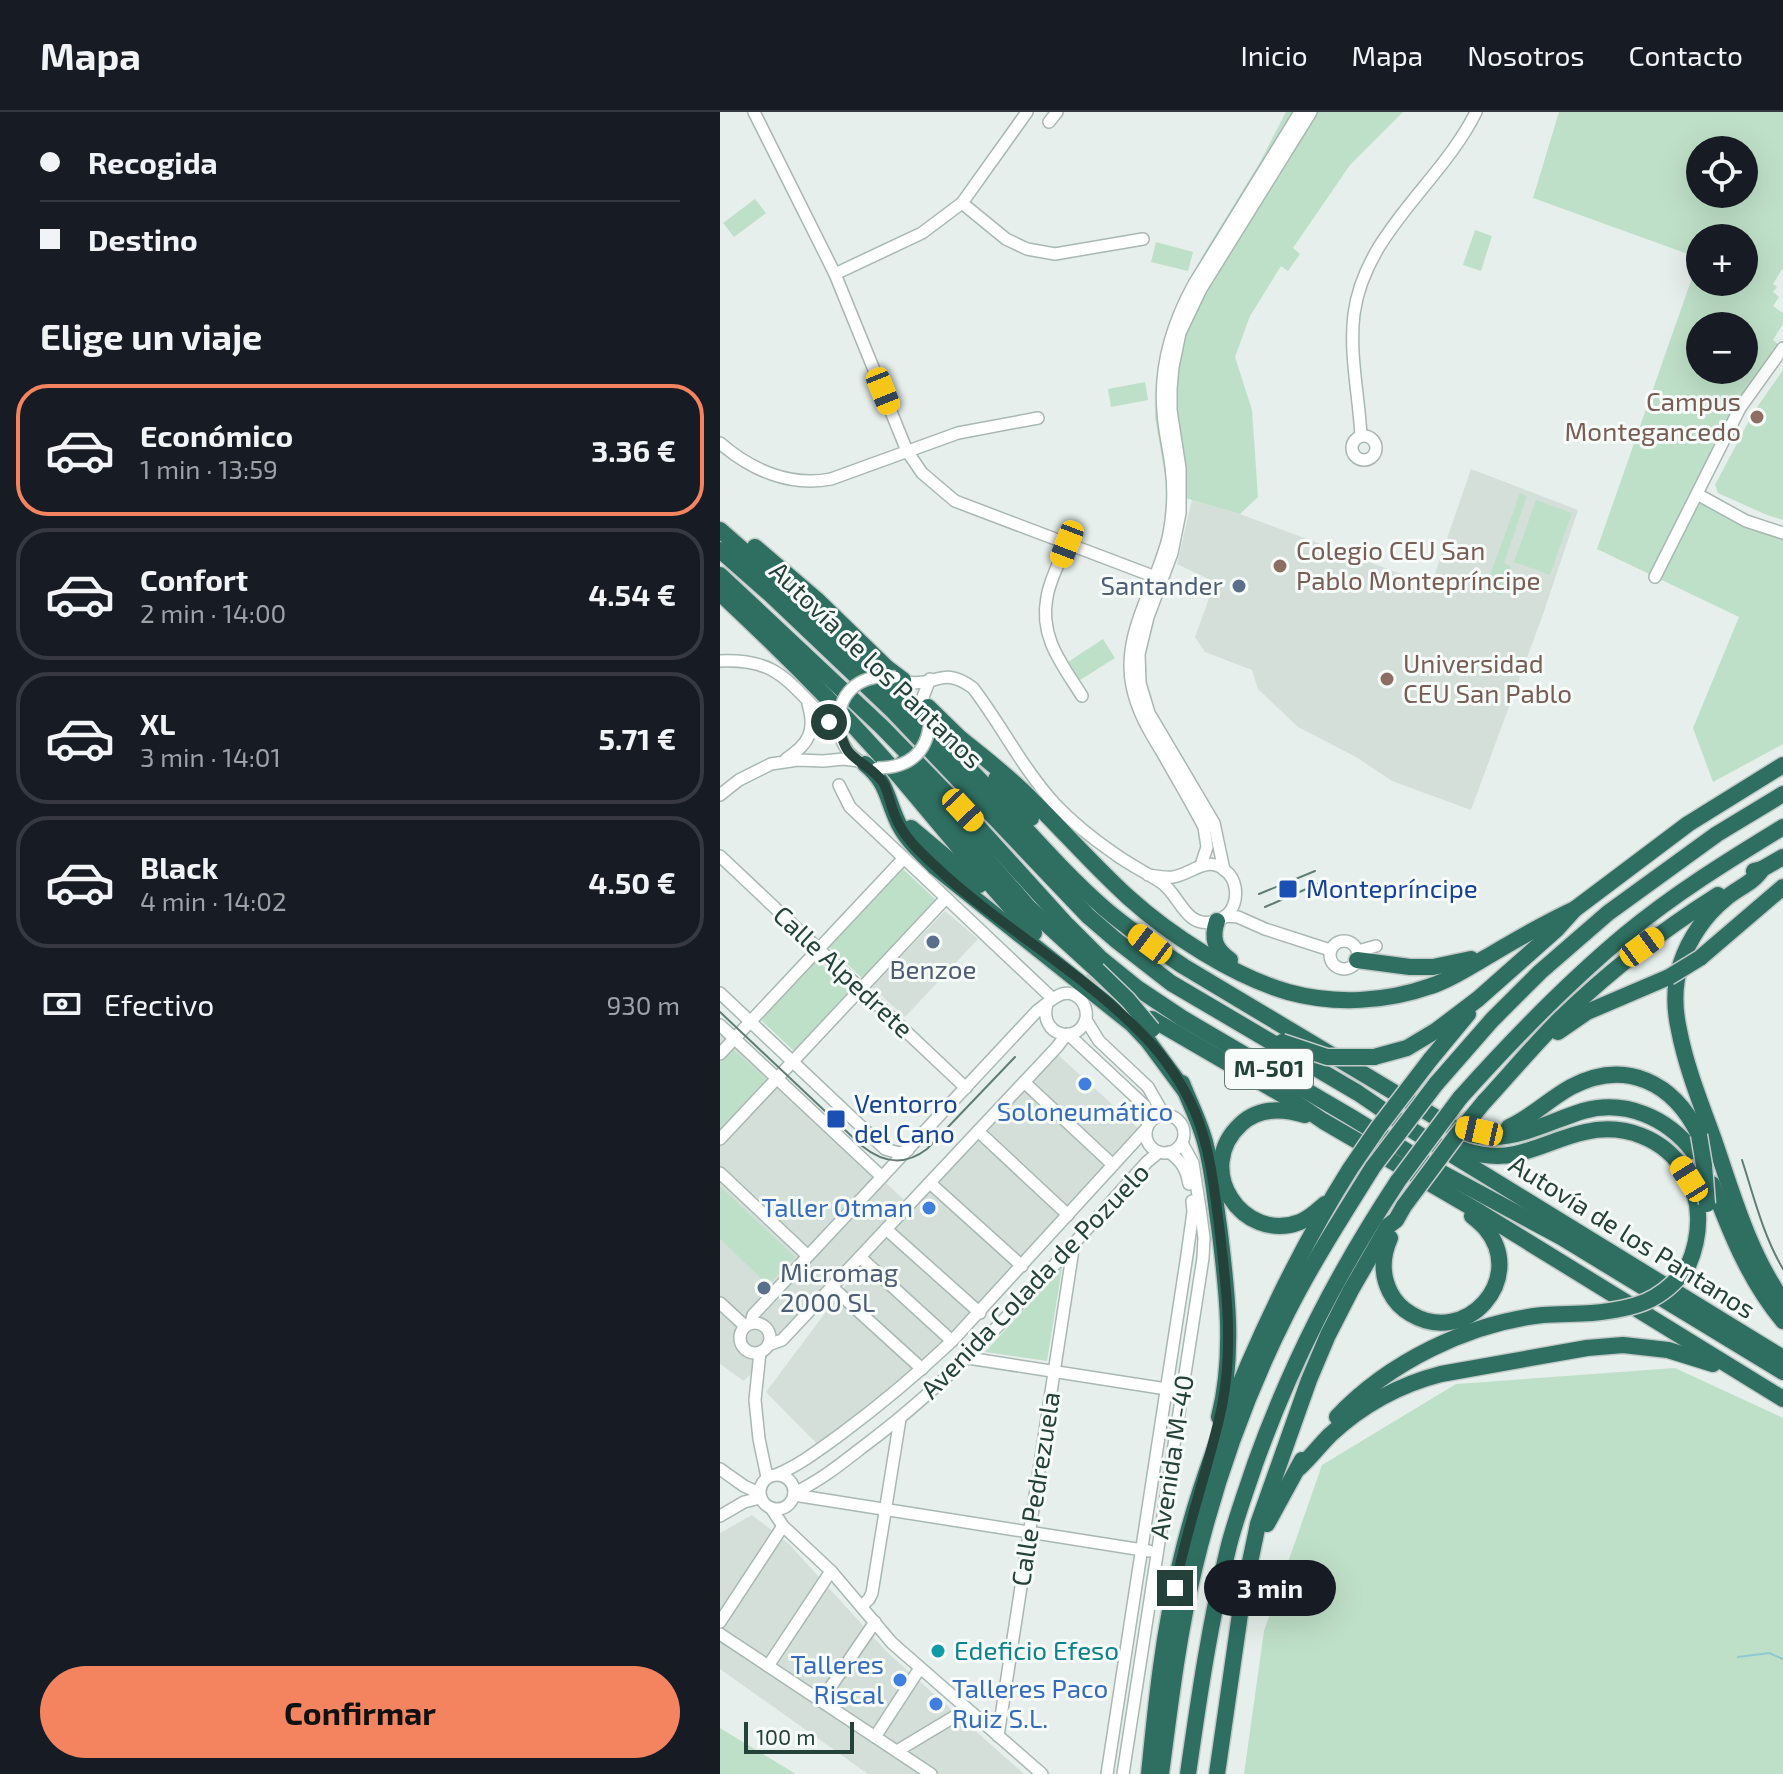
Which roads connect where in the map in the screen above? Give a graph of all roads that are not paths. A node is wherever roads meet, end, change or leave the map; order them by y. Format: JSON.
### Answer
{"nodes":[{"id":1,"x":753,"y":112,"type":"edge"},
{"id":2,"x":1300,"y":112,"type":"edge"},
{"id":3,"x":1311,"y":112,"type":"edge"},
{"id":4,"x":1476,"y":112,"type":"edge"},
{"id":5,"x":1023,"y":114,"type":"edge"},
{"id":6,"x":962,"y":203,"type":"junction"},
{"id":7,"x":1143,"y":239,"type":"dead end"},
{"id":8,"x":835,"y":274,"type":"junction"},
{"id":9,"x":1783,"y":348,"type":"edge"},
{"id":10,"x":1038,"y":418,"type":"dead end"},
{"id":11,"x":1361,"y":436,"type":"dead end"},
{"id":12,"x":720,"y":443,"type":"edge"},
{"id":13,"x":907,"y":451,"type":"junction"},
{"id":14,"x":1697,"y":494,"type":"junction"},
{"id":15,"x":720,"y":517,"type":"edge"},
{"id":16,"x":720,"y":530,"type":"edge"},
{"id":17,"x":1783,"y":533,"type":"edge"},
{"id":18,"x":1067,"y":544,"type":"junction"},
{"id":19,"x":720,"y":550,"type":"edge"},
{"id":20,"x":720,"y":575,"type":"edge"},
{"id":21,"x":1655,"y":577,"type":"dead end"},
{"id":22,"x":1158,"y":578,"type":"junction"},
{"id":23,"x":720,"y":593,"type":"edge"},
{"id":24,"x":720,"y":661,"type":"edge"},
{"id":25,"x":826,"y":674,"type":"junction"},
{"id":26,"x":930,"y":679,"type":"junction"},
{"id":27,"x":902,"y":680,"type":"junction"},
{"id":28,"x":1082,"y":696,"type":"dead end"},
{"id":29,"x":807,"y":699,"type":"junction"},
{"id":30,"x":927,"y":706,"type":"junction"},
{"id":31,"x":839,"y":734,"type":"junction"},
{"id":32,"x":961,"y":739,"type":"junction"},
{"id":33,"x":782,"y":761,"type":"junction"},
{"id":34,"x":815,"y":761,"type":"junction"},
{"id":35,"x":867,"y":764,"type":"junction"},
{"id":36,"x":1783,"y":765,"type":"edge"},
{"id":37,"x":839,"y":785,"type":"dead end"},
{"id":38,"x":1783,"y":794,"type":"edge"},
{"id":39,"x":720,"y":795,"type":"edge"},
{"id":40,"x":890,"y":801,"type":"junction"},
{"id":41,"x":1783,"y":827,"type":"edge"},
{"id":42,"x":720,"y":856,"type":"edge"},
{"id":43,"x":1783,"y":857,"type":"edge"},
{"id":44,"x":904,"y":858,"type":"junction"},
{"id":45,"x":1201,"y":865,"type":"junction"},
{"id":46,"x":1762,"y":869,"type":"junction"},
{"id":47,"x":1224,"y":870,"type":"junction"},
{"id":48,"x":1186,"y":873,"type":"junction"},
{"id":49,"x":1148,"y":875,"type":"junction"},
{"id":50,"x":1783,"y":887,"type":"edge"},
{"id":51,"x":1236,"y":897,"type":"junction"},
{"id":52,"x":946,"y":898,"type":"junction"},
{"id":53,"x":1178,"y":900,"type":"junction"},
{"id":54,"x":1575,"y":909,"type":"junction"},
{"id":55,"x":1221,"y":919,"type":"junction"},
{"id":56,"x":1121,"y":922,"type":"junction"},
{"id":57,"x":1265,"y":929,"type":"junction"},
{"id":58,"x":1034,"y":933,"type":"junction"},
{"id":59,"x":1376,"y":946,"type":"dead end"},
{"id":60,"x":819,"y":949,"type":"junction"},
{"id":61,"x":1330,"y":950,"type":"junction"},
{"id":62,"x":1492,"y":954,"type":"junction"},
{"id":63,"x":1357,"y":956,"type":"junction"},
{"id":64,"x":1091,"y":973,"type":"junction"},
{"id":65,"x":1253,"y":979,"type":"junction"},
{"id":66,"x":861,"y":989,"type":"junction"},
{"id":67,"x":720,"y":993,"type":"edge"},
{"id":68,"x":1478,"y":999,"type":"junction"},
{"id":69,"x":1050,"y":1001,"type":"junction"},
{"id":70,"x":1086,"y":1020,"type":"junction"},
{"id":71,"x":1233,"y":1021,"type":"junction"},
{"id":72,"x":750,"y":1022,"type":"junction"},
{"id":73,"x":1152,"y":1024,"type":"junction"},
{"id":74,"x":720,"y":1025,"type":"edge"},
{"id":75,"x":1067,"y":1034,"type":"junction"},
{"id":76,"x":735,"y":1038,"type":"junction"},
{"id":77,"x":720,"y":1054,"type":"edge"},
{"id":78,"x":1525,"y":1057,"type":"junction"},
{"id":79,"x":792,"y":1062,"type":"junction"},
{"id":80,"x":777,"y":1078,"type":"junction"},
{"id":81,"x":1024,"y":1082,"type":"junction"},
{"id":82,"x":966,"y":1088,"type":"junction"},
{"id":83,"x":1185,"y":1091,"type":"junction"},
{"id":84,"x":1358,"y":1093,"type":"junction"},
{"id":85,"x":1427,"y":1112,"type":"junction"},
{"id":86,"x":1154,"y":1121,"type":"junction"},
{"id":87,"x":1323,"y":1121,"type":"junction"},
{"id":88,"x":978,"y":1131,"type":"junction"},
{"id":89,"x":720,"y":1139,"type":"edge"},
{"id":90,"x":1182,"y":1143,"type":"junction"},
{"id":91,"x":1696,"y":1143,"type":"junction"},
{"id":92,"x":908,"y":1150,"type":"junction"},
{"id":93,"x":1164,"y":1152,"type":"junction"},
{"id":94,"x":1113,"y":1165,"type":"junction"},
{"id":95,"x":720,"y":1173,"type":"edge"},
{"id":96,"x":882,"y":1177,"type":"junction"},
{"id":97,"x":930,"y":1183,"type":"junction"},
{"id":98,"x":1712,"y":1184,"type":"dead end"},
{"id":99,"x":1332,"y":1197,"type":"junction"},
{"id":100,"x":1457,"y":1200,"type":"junction"},
{"id":101,"x":1400,"y":1213,"type":"junction"},
{"id":102,"x":1068,"y":1215,"type":"junction"},
{"id":103,"x":886,"y":1229,"type":"junction"},
{"id":104,"x":1074,"y":1242,"type":"junction"},
{"id":105,"x":808,"y":1256,"type":"junction"},
{"id":106,"x":860,"y":1257,"type":"junction"},
{"id":107,"x":1691,"y":1258,"type":"junction"},
{"id":108,"x":1022,"y":1266,"type":"junction"},
{"id":109,"x":832,"y":1287,"type":"junction"},
{"id":110,"x":1783,"y":1301,"type":"edge"},
{"id":111,"x":720,"y":1303,"type":"edge"},
{"id":112,"x":980,"y":1313,"type":"junction"},
{"id":113,"x":1783,"y":1321,"type":"edge"},
{"id":114,"x":748,"y":1325,"type":"junction"},
{"id":115,"x":952,"y":1341,"type":"junction"},
{"id":116,"x":764,"y":1349,"type":"junction"},
{"id":117,"x":968,"y":1358,"type":"junction"},
{"id":118,"x":1783,"y":1358,"type":"edge"},
{"id":119,"x":922,"y":1369,"type":"junction"},
{"id":120,"x":1736,"y":1371,"type":"junction"},
{"id":121,"x":1055,"y":1372,"type":"junction"},
{"id":122,"x":1783,"y":1372,"type":"edge"},
{"id":123,"x":1167,"y":1389,"type":"junction"},
{"id":124,"x":1182,"y":1392,"type":"junction"},
{"id":125,"x":1783,"y":1399,"type":"edge"},
{"id":126,"x":900,"y":1419,"type":"junction"},
{"id":127,"x":1208,"y":1467,"type":"junction"},
{"id":128,"x":1299,"y":1468,"type":"junction"},
{"id":129,"x":720,"y":1469,"type":"edge"},
{"id":130,"x":765,"y":1485,"type":"junction"},
{"id":131,"x":794,"y":1494,"type":"junction"},
{"id":132,"x":784,"y":1507,"type":"junction"},
{"id":133,"x":771,"y":1508,"type":"junction"},
{"id":134,"x":886,"y":1510,"type":"junction"},
{"id":135,"x":720,"y":1516,"type":"edge"},
{"id":136,"x":787,"y":1530,"type":"junction"},
{"id":137,"x":1030,"y":1532,"type":"junction"},
{"id":138,"x":1142,"y":1550,"type":"junction"},
{"id":139,"x":1157,"y":1552,"type":"junction"},
{"id":140,"x":1252,"y":1554,"type":"junction"},
{"id":141,"x":831,"y":1571,"type":"junction"},
{"id":142,"x":862,"y":1606,"type":"junction"},
{"id":143,"x":1132,"y":1613,"type":"junction"},
{"id":144,"x":1147,"y":1615,"type":"junction"},
{"id":145,"x":720,"y":1622,"type":"edge"},
{"id":146,"x":875,"y":1622,"type":"junction"},
{"id":147,"x":720,"y":1634,"type":"edge"},
{"id":148,"x":768,"y":1666,"type":"junction"},
{"id":149,"x":920,"y":1668,"type":"junction"},
{"id":150,"x":821,"y":1701,"type":"junction"},
{"id":151,"x":967,"y":1709,"type":"junction"},
{"id":152,"x":998,"y":1736,"type":"junction"},
{"id":153,"x":875,"y":1737,"type":"junction"},
{"id":154,"x":897,"y":1751,"type":"junction"},
{"id":155,"x":931,"y":1774,"type":"edge"},
{"id":156,"x":1042,"y":1774,"type":"edge"},
{"id":157,"x":1107,"y":1774,"type":"edge"},
{"id":158,"x":1123,"y":1774,"type":"edge"},
{"id":159,"x":1149,"y":1774,"type":"edge"},
{"id":160,"x":1161,"y":1774,"type":"edge"},
{"id":161,"x":1188,"y":1774,"type":"edge"},
{"id":162,"x":1217,"y":1774,"type":"edge"}],
"edges":[{"from":1,"to":8,"type":"street"},
{"from":2,"to":22,"type":"street"},
{"from":3,"to":22,"type":"street"},
{"from":4,"to":11,"type":"street"},
{"from":5,"to":6,"type":"street"},
{"from":6,"to":7,"type":"street"},
{"from":6,"to":8,"type":"street"},
{"from":8,"to":13,"type":"street"},
{"from":9,"to":14,"type":"street"},
{"from":10,"to":13,"type":"street"},
{"from":12,"to":13,"type":"street"},
{"from":13,"to":18,"type":"street"},
{"from":14,"to":17,"type":"street"},
{"from":14,"to":21,"type":"street"},
{"from":15,"to":27,"type":"highway"},
{"from":16,"to":56,"type":"highway"},
{"from":18,"to":22,"type":"street"},
{"from":18,"to":28,"type":"street"},
{"from":19,"to":71,"type":"highway","name":"Autovía de los Pantanos","number":"M-501"},
{"from":20,"to":25,"type":"highway","name":"Autovía de los Pantanos","number":"M-501"},
{"from":22,"to":45,"type":"street"},
{"from":22,"to":47,"type":"street"},
{"from":23,"to":58,"type":"highway"},
{"from":24,"to":29,"type":"street"},
{"from":25,"to":64,"type":"highway"},
{"from":25,"to":122,"type":"highway","name":"Autovía de los Pantanos","number":"M-501"},
{"from":26,"to":27,"type":"street"},
{"from":26,"to":30,"type":"street"},
{"from":26,"to":49,"type":"street"},
{"from":27,"to":30,"type":"street"},
{"from":27,"to":31,"type":"street","bridge":true},
{"from":29,"to":31,"type":"street"},
{"from":29,"to":33,"type":"street"},
{"from":30,"to":32,"type":"highway"},
{"from":30,"to":35,"type":"street","bridge":true},
{"from":31,"to":34,"type":"street"},
{"from":31,"to":35,"type":"street"},
{"from":32,"to":56,"type":"highway"},
{"from":32,"to":65,"type":"highway"},
{"from":33,"to":34,"type":"street"},
{"from":33,"to":39,"type":"street"},
{"from":34,"to":35,"type":"street"},
{"from":35,"to":40,"type":"highway"},
{"from":36,"to":54,"type":"highway"},
{"from":37,"to":44,"type":"street"},
{"from":38,"to":160,"type":"highway","bridge":true},
{"from":40,"to":58,"type":"highway"},
{"from":40,"to":83,"type":"highway"},
{"from":41,"to":161,"type":"highway","bridge":true},
{"from":42,"to":60,"type":"street","name":"Calle Alpedrete"},
{"from":43,"to":46,"type":"highway"},
{"from":44,"to":52,"type":"street"},
{"from":44,"to":60,"type":"street"},
{"from":45,"to":47,"type":"street"},
{"from":45,"to":48,"type":"street"},
{"from":46,"to":78,"type":"highway"},
{"from":46,"to":110,"type":"highway"},
{"from":47,"to":51,"type":"street"},
{"from":48,"to":49,"type":"street"},
{"from":48,"to":53,"type":"street"},
{"from":49,"to":53,"type":"street"},
{"from":50,"to":78,"type":"highway","bridge":true},
{"from":51,"to":55,"type":"street"},
{"from":51,"to":57,"type":"street"},
{"from":52,"to":66,"type":"street"},
{"from":52,"to":69,"type":"street"},
{"from":53,"to":55,"type":"street"},
{"from":54,"to":62,"type":"highway"},
{"from":54,"to":68,"type":"highway"},
{"from":55,"to":57,"type":"street"},
{"from":55,"to":65,"type":"highway"},
{"from":56,"to":85,"type":"highway"},
{"from":57,"to":61,"type":"street"},
{"from":58,"to":64,"type":"highway"},
{"from":59,"to":63,"type":"street"},
{"from":60,"to":66,"type":"street","name":"Calle Alpedrete"},
{"from":60,"to":72,"type":"street"},
{"from":61,"to":63,"type":"street"},
{"from":61,"to":63,"type":"street"},
{"from":62,"to":63,"type":"highway"},
{"from":62,"to":65,"type":"highway"},
{"from":64,"to":73,"type":"highway","bridge":true},
{"from":66,"to":79,"type":"street"},
{"from":66,"to":82,"type":"street","name":"Calle Alpedrete"},
{"from":67,"to":72,"type":"street"},
{"from":68,"to":71,"type":"highway","bridge":true},
{"from":68,"to":99,"type":"highway","bridge":true},
{"from":69,"to":70,"type":"street"},
{"from":69,"to":75,"type":"street"},
{"from":69,"to":82,"type":"street"},
{"from":70,"to":75,"type":"street"},
{"from":70,"to":86,"type":"street"},
{"from":71,"to":84,"type":"highway","name":"Autovía de los Pantanos","number":"M-501"},
{"from":72,"to":76,"type":"street"},
{"from":72,"to":79,"type":"street"},
{"from":73,"to":83,"type":"highway"},
{"from":73,"to":87,"type":"highway"},
{"from":74,"to":76,"type":"street"},
{"from":75,"to":81,"type":"street"},
{"from":75,"to":86,"type":"street"},
{"from":76,"to":77,"type":"street"},
{"from":76,"to":80,"type":"street"},
{"from":78,"to":101,"type":"highway","bridge":true},
{"from":79,"to":80,"type":"street"},
{"from":79,"to":92,"type":"street"},
{"from":80,"to":89,"type":"street"},
{"from":80,"to":96,"type":"street"},
{"from":81,"to":88,"type":"street"},
{"from":81,"to":94,"type":"street"},
{"from":82,"to":92,"type":"street"},
{"from":83,"to":127,"type":"highway"},
{"from":84,"to":107,"type":"highway"},
{"from":84,"to":118,"type":"highway","name":"Autovía de los Pantanos","number":"M-501"},
{"from":85,"to":91,"type":"highway"},
{"from":85,"to":91,"type":"highway"},
{"from":86,"to":90,"type":"street"},
{"from":86,"to":93,"type":"street"},
{"from":86,"to":94,"type":"street","name":"Avenida Colada de Pozuelo"},
{"from":87,"to":99,"type":"highway"},
{"from":87,"to":100,"type":"highway"},
{"from":88,"to":97,"type":"street"},
{"from":88,"to":102,"type":"street"},
{"from":90,"to":93,"type":"street"},
{"from":90,"to":124,"type":"street","name":"Avenida M-40"},
{"from":91,"to":107,"type":"highway","bridge":true},
{"from":92,"to":96,"type":"street"},
{"from":93,"to":104,"type":"street","name":"Avenida Colada de Pozuelo"},
{"from":93,"to":123,"type":"street","name":"Avenida M-40"},
{"from":94,"to":102,"type":"street","name":"Avenida Colada de Pozuelo"},
{"from":95,"to":105,"type":"street"},
{"from":96,"to":105,"type":"street"},
{"from":97,"to":103,"type":"street"},
{"from":97,"to":108,"type":"street"},
{"from":98,"to":113,"type":"highway"},
{"from":99,"to":127,"type":"highway"},
{"from":100,"to":101,"type":"highway"},
{"from":100,"to":120,"type":"highway"},
{"from":101,"to":140,"type":"highway"},
{"from":102,"to":108,"type":"street","name":"Avenida Colada de Pozuelo"},
{"from":103,"to":106,"type":"street"},
{"from":103,"to":112,"type":"street"},
{"from":104,"to":117,"type":"street","name":"Avenida Colada de Pozuelo"},
{"from":104,"to":121,"type":"street","name":"Calle Pedrezuela"},
{"from":105,"to":114,"type":"street"},
{"from":106,"to":109,"type":"street"},
{"from":106,"to":115,"type":"street"},
{"from":107,"to":128,"type":"highway","bridge":true},
{"from":108,"to":112,"type":"street","name":"Avenida Colada de Pozuelo"},
{"from":109,"to":116,"type":"street"},
{"from":109,"to":119,"type":"street"},
{"from":111,"to":114,"type":"street"},
{"from":112,"to":115,"type":"street","name":"Avenida Colada de Pozuelo"},
{"from":114,"to":116,"type":"street"},
{"from":114,"to":116,"type":"street"},
{"from":115,"to":119,"type":"street","name":"Avenida Colada de Pozuelo"},
{"from":116,"to":130,"type":"street"},
{"from":117,"to":121,"type":"street"},
{"from":117,"to":126,"type":"street","name":"Avenida Colada de Pozuelo"},
{"from":119,"to":130,"type":"street","name":"Avenida Colada de Pozuelo"},
{"from":120,"to":125,"type":"highway"},
{"from":120,"to":128,"type":"highway"},
{"from":121,"to":123,"type":"street"},
{"from":121,"to":137,"type":"street","name":"Calle Pedrezuela"},
{"from":123,"to":124,"type":"street"},
{"from":123,"to":138,"type":"street","name":"Avenida M-40"},
{"from":124,"to":139,"type":"street","name":"Avenida M-40"},
{"from":126,"to":131,"type":"street","name":"Avenida Colada de Pozuelo"},
{"from":126,"to":134,"type":"street"},
{"from":127,"to":159,"type":"highway"},
{"from":128,"to":140,"type":"highway"},
{"from":129,"to":130,"type":"street"},
{"from":130,"to":131,"type":"street"},
{"from":130,"to":133,"type":"street"},
{"from":130,"to":135,"type":"street","name":"Avenida Colada de Pozuelo"},
{"from":131,"to":132,"type":"street"},
{"from":131,"to":134,"type":"street"},
{"from":132,"to":133,"type":"street"},
{"from":132,"to":136,"type":"street"},
{"from":133,"to":136,"type":"street"},
{"from":134,"to":137,"type":"street"},
{"from":134,"to":142,"type":"street"},
{"from":136,"to":141,"type":"street"},
{"from":136,"to":145,"type":"street"},
{"from":137,"to":138,"type":"street"},
{"from":137,"to":152,"type":"street","name":"Calle Pedrezuela"},
{"from":138,"to":139,"type":"street"},
{"from":138,"to":143,"type":"street","name":"Avenida M-40"},
{"from":139,"to":144,"type":"street","name":"Avenida M-40"},
{"from":140,"to":162,"type":"highway"},
{"from":141,"to":142,"type":"street"},
{"from":141,"to":148,"type":"street"},
{"from":142,"to":146,"type":"street"},
{"from":143,"to":144,"type":"street"},
{"from":143,"to":157,"type":"street","name":"Avenida M-40"},
{"from":144,"to":158,"type":"street","name":"Avenida M-40"},
{"from":146,"to":149,"type":"street"},
{"from":146,"to":150,"type":"street"},
{"from":147,"to":148,"type":"street"},
{"from":148,"to":150,"type":"street"},
{"from":149,"to":151,"type":"street"},
{"from":149,"to":153,"type":"street"},
{"from":150,"to":153,"type":"street"},
{"from":151,"to":152,"type":"street"},
{"from":151,"to":154,"type":"street"},
{"from":152,"to":156,"type":"street"},
{"from":153,"to":154,"type":"street"},
{"from":154,"to":155,"type":"street"}]}
